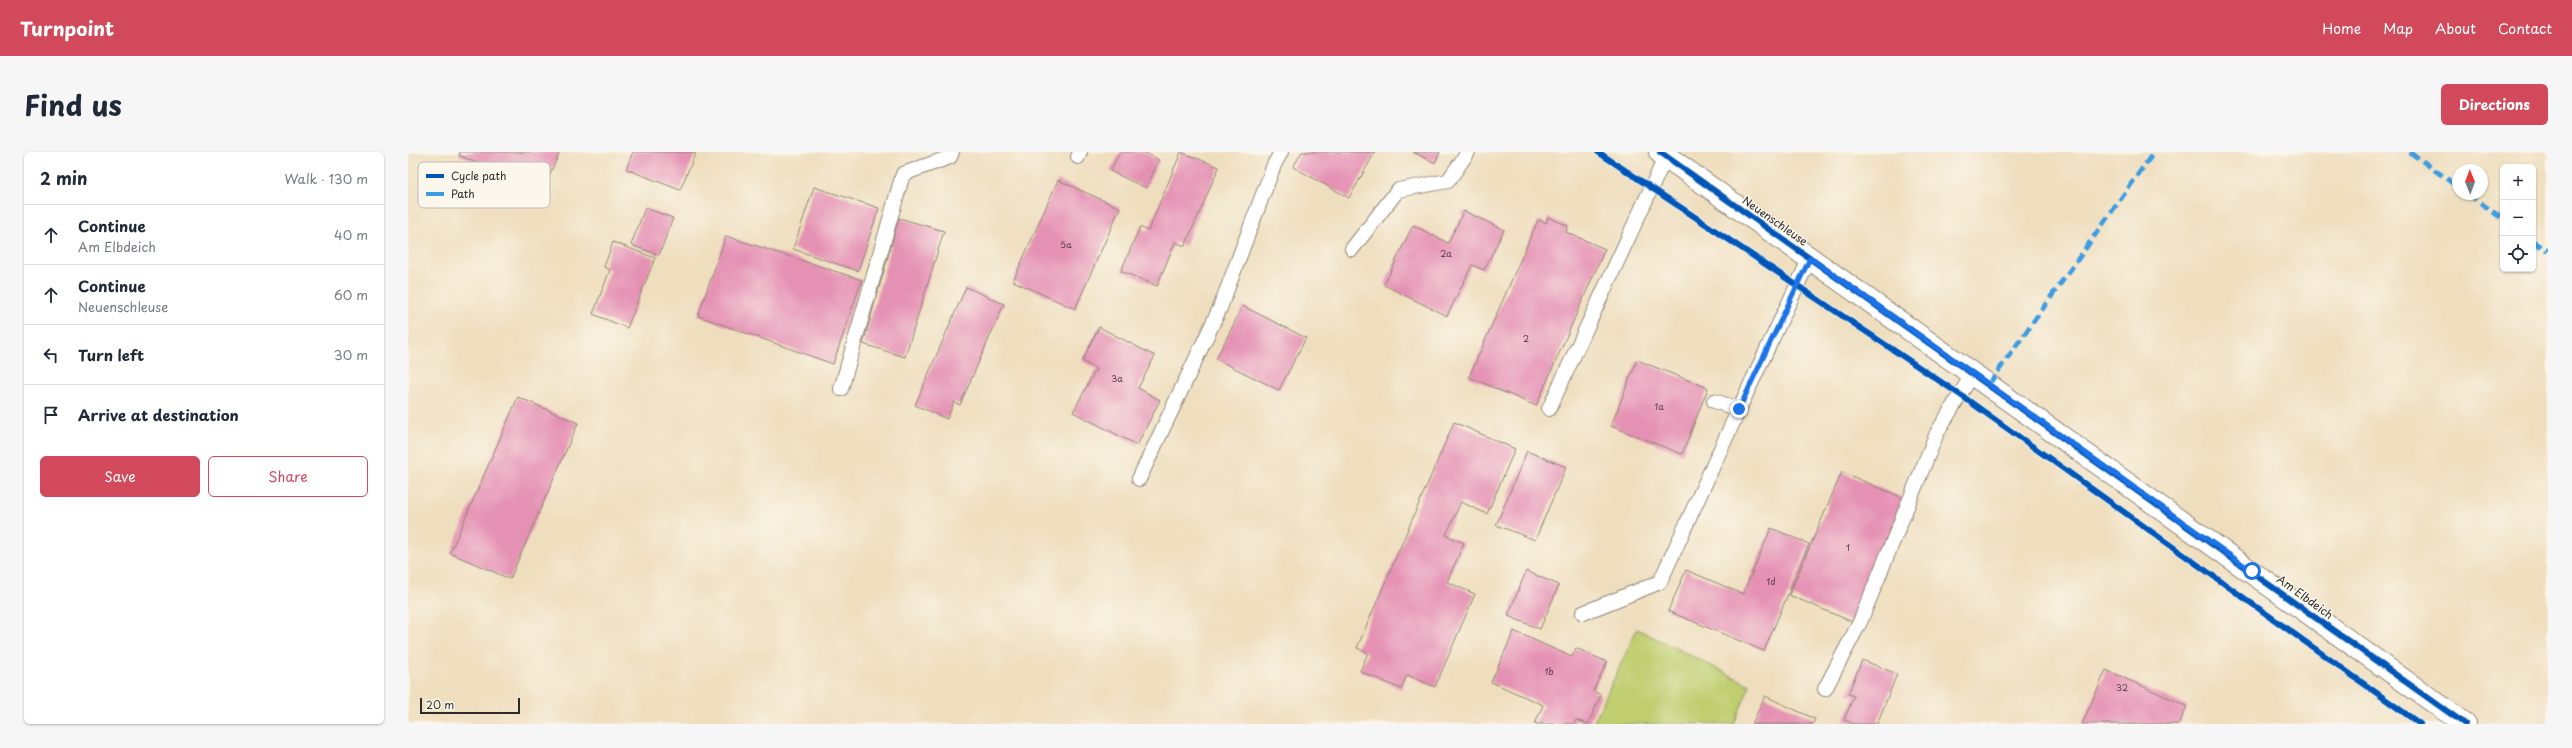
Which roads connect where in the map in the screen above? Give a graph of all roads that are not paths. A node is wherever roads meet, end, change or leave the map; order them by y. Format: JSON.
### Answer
{"nodes":[{"id":1,"x":952,"y":152,"type":"edge"},
{"id":2,"x":1281,"y":152,"type":"edge"},
{"id":3,"x":1468,"y":152,"type":"edge"},
{"id":4,"x":1663,"y":154,"type":"edge"},
{"id":5,"x":1352,"y":249,"type":"dead end"},
{"id":6,"x":1810,"y":258,"type":"junction"},
{"id":7,"x":1973,"y":373,"type":"junction"},
{"id":8,"x":841,"y":389,"type":"dead end"},
{"id":9,"x":1714,"y":400,"type":"dead end"},
{"id":10,"x":1549,"y":409,"type":"dead end"},
{"id":11,"x":1739,"y":409,"type":"junction"},
{"id":12,"x":2074,"y":444,"type":"joint"},
{"id":13,"x":1139,"y":479,"type":"dead end"},
{"id":14,"x":1583,"y":613,"type":"dead end"},
{"id":15,"x":1825,"y":689,"type":"dead end"},
{"id":16,"x":2465,"y":724,"type":"edge"}],
"edges":[{"from":1,"to":8,"type":"lane"},
{"from":2,"to":13,"type":"lane"},
{"from":3,"to":5,"type":"lane"},
{"from":4,"to":6,"type":"street","name":"Neuenschleuse"},
{"from":4,"to":10,"type":"lane"},
{"from":6,"to":7,"type":"street","name":"Neuenschleuse"},
{"from":6,"to":11,"type":"lane"},
{"from":7,"to":12,"type":"street","name":"Neuenschleuse"},
{"from":7,"to":15,"type":"lane"},
{"from":9,"to":11,"type":"lane"},
{"from":11,"to":14,"type":"lane"},
{"from":12,"to":16,"type":"street","name":"Am Elbdeich"}]}
